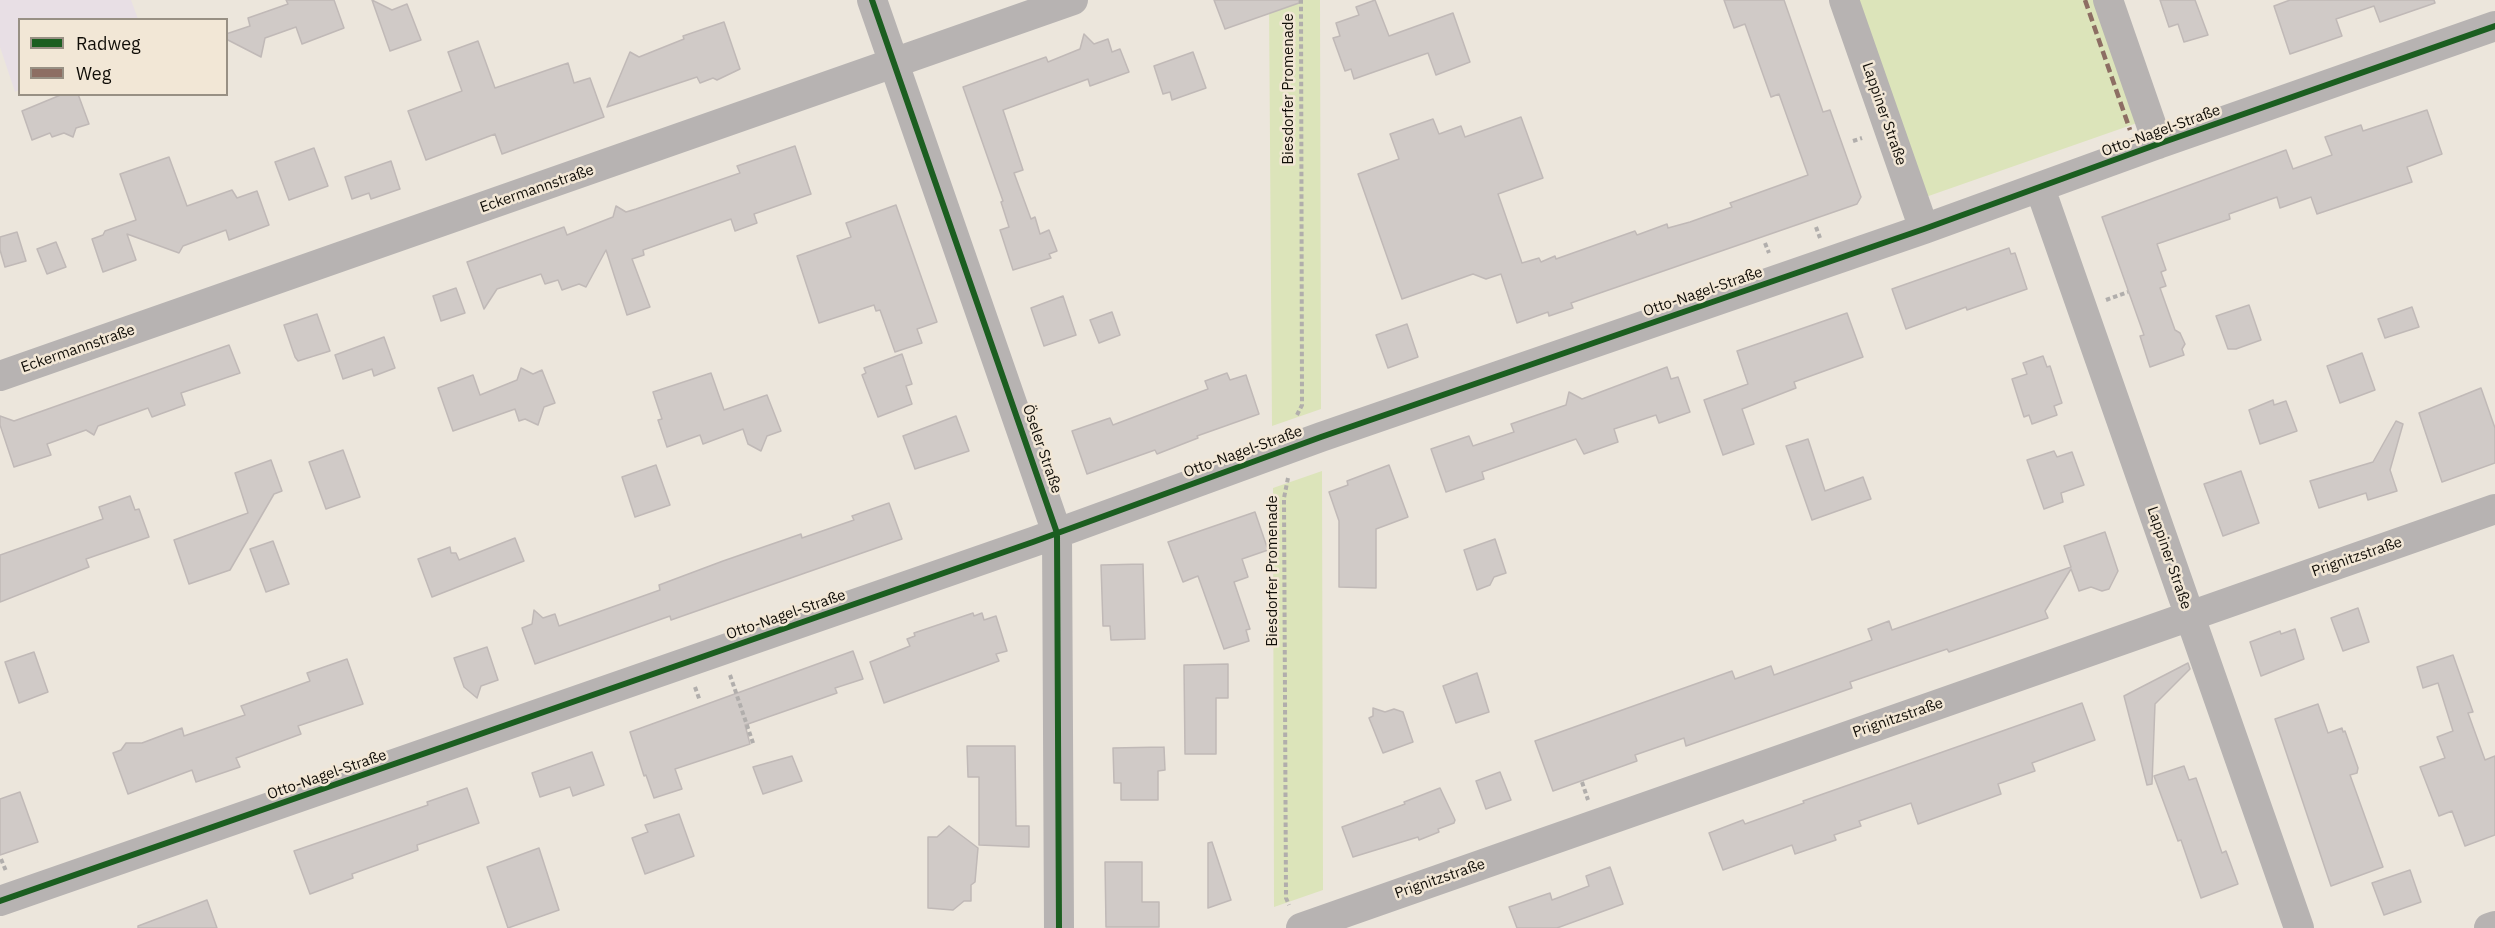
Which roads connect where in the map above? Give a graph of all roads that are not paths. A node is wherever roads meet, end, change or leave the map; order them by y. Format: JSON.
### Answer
{"nodes":[{"id":1,"x":872,"y":0,"type":"edge"},
{"id":2,"x":1073,"y":0,"type":"edge"},
{"id":3,"x":1844,"y":0,"type":"edge"},
{"id":4,"x":2108,"y":0,"type":"edge"},
{"id":5,"x":2495,"y":26,"type":"edge"},
{"id":6,"x":894,"y":64,"type":"junction"},
{"id":7,"x":2158,"y":144,"type":"junction"},
{"id":8,"x":2040,"y":188,"type":"junction"},
{"id":9,"x":1924,"y":229,"type":"junction"},
{"id":10,"x":0,"y":376,"type":"edge"},
{"id":11,"x":2495,"y":509,"type":"edge"},
{"id":12,"x":1057,"y":533,"type":"junction"},
{"id":13,"x":2188,"y":615,"type":"junction"},
{"id":14,"x":0,"y":901,"type":"edge"},
{"id":15,"x":1296,"y":920,"type":"edge"},
{"id":16,"x":2495,"y":926,"type":"edge"},
{"id":17,"x":1059,"y":928,"type":"edge"},
{"id":18,"x":2299,"y":928,"type":"edge"},
{"id":19,"x":2489,"y":928,"type":"edge"}],
"edges":[{"from":1,"to":6,"type":"street","name":"Öseler Straße"},
{"from":2,"to":6,"type":"street","name":"Eckermannstraße"},
{"from":3,"to":9,"type":"street","name":"Lappiner Straße"},
{"from":4,"to":7,"type":"street"},
{"from":5,"to":7,"type":"street","name":"Otto-Nagel-Straße"},
{"from":6,"to":10,"type":"street","name":"Eckermannstraße"},
{"from":6,"to":12,"type":"street","name":"Öseler Straße"},
{"from":7,"to":8,"type":"street","name":"Otto-Nagel-Straße"},
{"from":8,"to":9,"type":"street","name":"Otto-Nagel-Straße"},
{"from":8,"to":13,"type":"street","name":"Lappiner Straße"},
{"from":9,"to":12,"type":"street","name":"Otto-Nagel-Straße"},
{"from":11,"to":13,"type":"street","name":"Prignitzstraße"},
{"from":12,"to":14,"type":"street","name":"Otto-Nagel-Straße"},
{"from":12,"to":17,"type":"street","name":"Öseler Straße"},
{"from":13,"to":15,"type":"street","name":"Prignitzstraße"},
{"from":13,"to":18,"type":"street","name":"Lappiner Straße"},
{"from":16,"to":19,"type":"street"}]}
